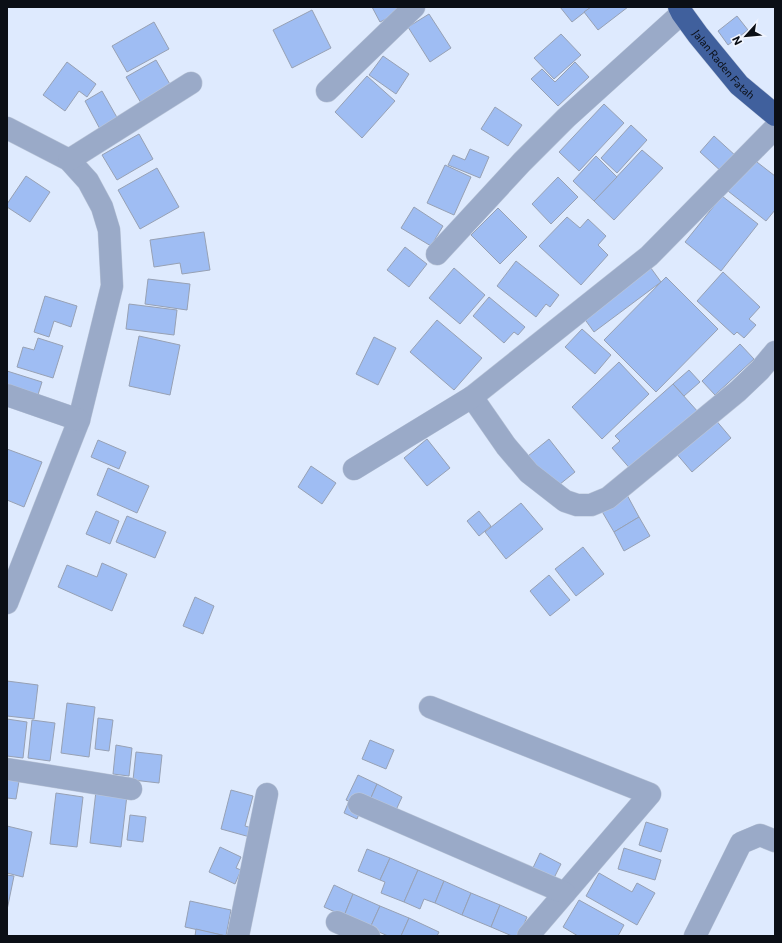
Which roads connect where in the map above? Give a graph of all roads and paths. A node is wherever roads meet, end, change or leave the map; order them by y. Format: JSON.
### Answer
{"nodes":[{"id":1,"x":414,"y":7,"type":"edge"},
{"id":2,"x":680,"y":10,"type":"edge"},
{"id":3,"x":191,"y":83,"type":"dead end"},
{"id":4,"x":327,"y":91,"type":"dead end"},
{"id":5,"x":775,"y":115,"type":"edge"},
{"id":6,"x":7,"y":128,"type":"edge"},
{"id":7,"x":775,"y":128,"type":"edge"},
{"id":8,"x":69,"y":160,"type":"junction"},
{"id":9,"x":437,"y":254,"type":"dead end"},
{"id":10,"x":775,"y":352,"type":"edge"},
{"id":11,"x":7,"y":395,"type":"edge"},
{"id":12,"x":472,"y":397,"type":"junction"},
{"id":13,"x":79,"y":420,"type":"junction"},
{"id":14,"x":354,"y":469,"type":"dead end"},
{"id":15,"x":7,"y":603,"type":"edge"},
{"id":16,"x":430,"y":707,"type":"dead end"},
{"id":17,"x":7,"y":769,"type":"edge"},
{"id":18,"x":131,"y":789,"type":"dead end"},
{"id":19,"x":267,"y":794,"type":"dead end"},
{"id":20,"x":359,"y":804,"type":"dead end"},
{"id":21,"x":775,"y":841,"type":"edge"},
{"id":22,"x":565,"y":893,"type":"junction"},
{"id":23,"x":337,"y":922,"type":"dead end"},
{"id":24,"x":238,"y":936,"type":"edge"},
{"id":25,"x":369,"y":936,"type":"edge"},
{"id":26,"x":528,"y":936,"type":"edge"},
{"id":27,"x":695,"y":936,"type":"edge"}],
"edges":[{"from":1,"to":4,"type":"street"},
{"from":2,"to":5,"type":"highway","name":"Jalan Raden Fatah"},
{"from":2,"to":9,"type":"street"},
{"from":3,"to":8,"type":"street"},
{"from":6,"to":8,"type":"street"},
{"from":7,"to":12,"type":"street"},
{"from":8,"to":13,"type":"street"},
{"from":10,"to":12,"type":"street"},
{"from":11,"to":13,"type":"street"},
{"from":12,"to":14,"type":"street"},
{"from":13,"to":15,"type":"street"},
{"from":16,"to":22,"type":"street"},
{"from":17,"to":18,"type":"street"},
{"from":19,"to":24,"type":"street"},
{"from":20,"to":22,"type":"street"},
{"from":21,"to":27,"type":"street"},
{"from":22,"to":26,"type":"street"},
{"from":23,"to":25,"type":"street"}]}
